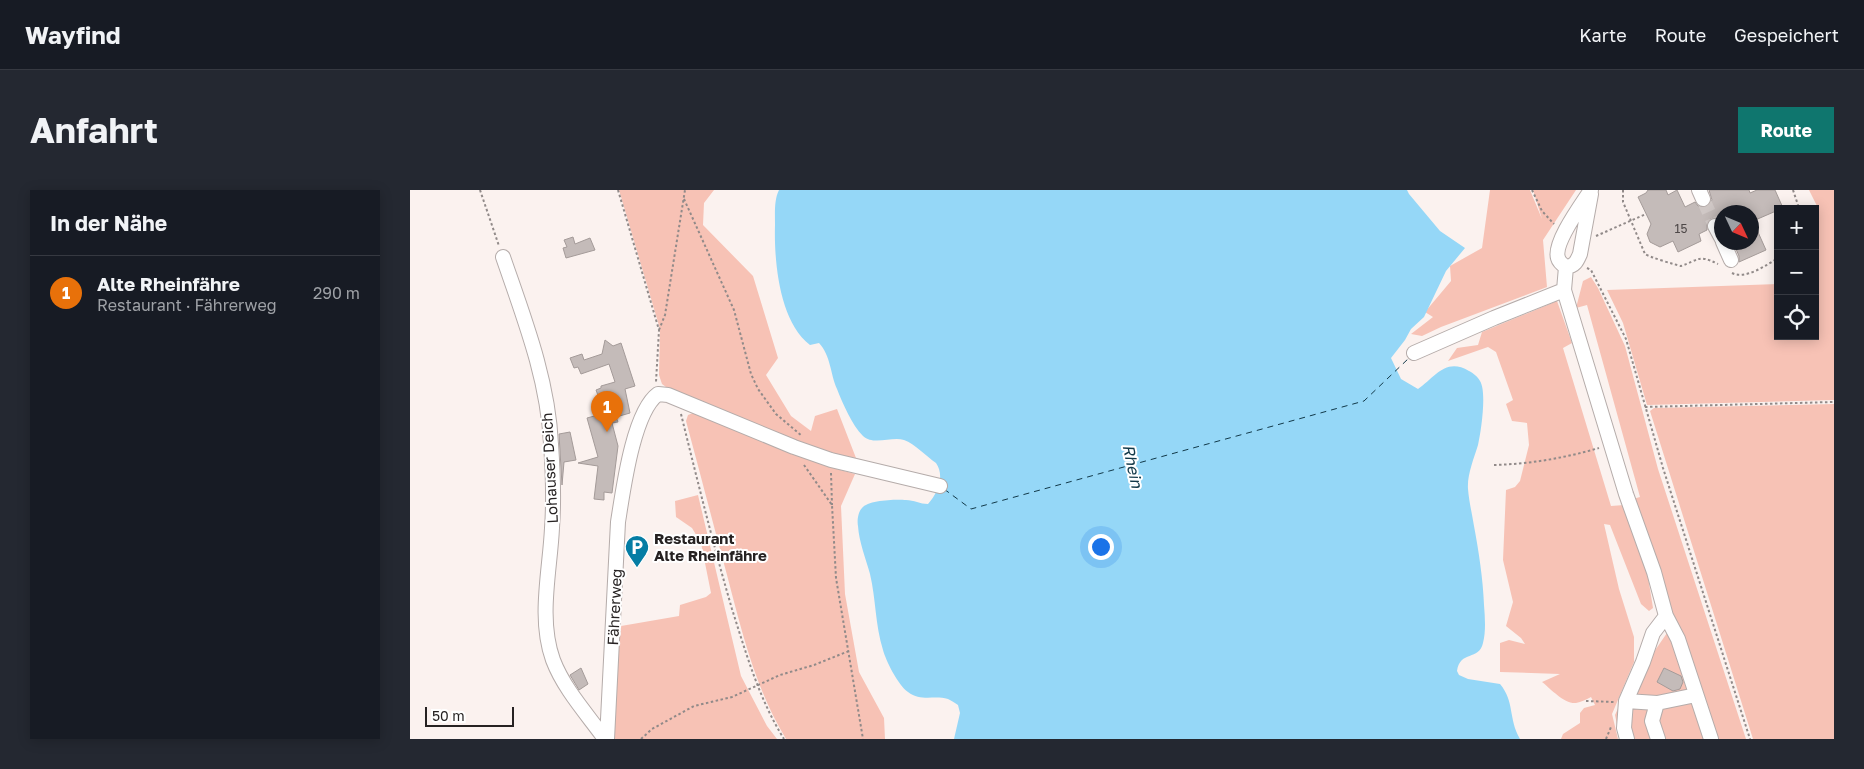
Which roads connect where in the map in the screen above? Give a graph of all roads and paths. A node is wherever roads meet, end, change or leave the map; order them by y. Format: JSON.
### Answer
{"nodes":[{"id":1,"x":480,"y":190,"type":"edge"},
{"id":2,"x":618,"y":190,"type":"edge"},
{"id":3,"x":684,"y":190,"type":"edge"},
{"id":4,"x":1532,"y":190,"type":"edge"},
{"id":5,"x":1591,"y":190,"type":"edge"},
{"id":6,"x":1623,"y":190,"type":"edge"},
{"id":7,"x":1793,"y":190,"type":"edge"},
{"id":8,"x":684,"y":200,"type":"junction"},
{"id":9,"x":1798,"y":205,"type":"edge"},
{"id":10,"x":1646,"y":214,"type":"dead end"},
{"id":11,"x":1631,"y":221,"type":"junction"},
{"id":12,"x":1564,"y":234,"type":"junction"},
{"id":13,"x":1584,"y":241,"type":"junction"},
{"id":14,"x":1724,"y":250,"type":"edge"},
{"id":15,"x":503,"y":257,"type":"joint"},
{"id":16,"x":1774,"y":260,"type":"edge"},
{"id":17,"x":1571,"y":265,"type":"junction"},
{"id":18,"x":1727,"y":266,"type":"junction"},
{"id":19,"x":1564,"y":290,"type":"junction"},
{"id":20,"x":659,"y":330,"type":"junction"},
{"id":21,"x":1414,"y":353,"type":"dead end"},
{"id":22,"x":658,"y":394,"type":"junction"},
{"id":23,"x":677,"y":399,"type":"junction"},
{"id":24,"x":1834,"y":402,"type":"edge"},
{"id":25,"x":1645,"y":406,"type":"junction"},
{"id":26,"x":799,"y":442,"type":"junction"},
{"id":27,"x":1611,"y":444,"type":"junction"},
{"id":28,"x":831,"y":460,"type":"junction"},
{"id":29,"x":1494,"y":465,"type":"dead end"},
{"id":30,"x":940,"y":486,"type":"dead end"},
{"id":31,"x":832,"y":505,"type":"junction"},
{"id":32,"x":1666,"y":616,"type":"junction"},
{"id":33,"x":849,"y":651,"type":"junction"},
{"id":34,"x":757,"y":686,"type":"junction"},
{"id":35,"x":1696,"y":695,"type":"junction"},
{"id":36,"x":1586,"y":701,"type":"dead end"},
{"id":37,"x":1626,"y":701,"type":"junction"},
{"id":38,"x":1657,"y":703,"type":"junction"},
{"id":39,"x":606,"y":739,"type":"edge"},
{"id":40,"x":641,"y":739,"type":"edge"},
{"id":41,"x":784,"y":739,"type":"edge"},
{"id":42,"x":863,"y":739,"type":"edge"},
{"id":43,"x":1627,"y":739,"type":"edge"},
{"id":44,"x":1658,"y":739,"type":"edge"},
{"id":45,"x":1711,"y":739,"type":"edge"},
{"id":46,"x":1750,"y":739,"type":"edge"}],
"edges":[{"from":1,"to":15,"type":"path"},
{"from":2,"to":20,"type":"path"},
{"from":3,"to":8,"type":"path"},
{"from":4,"to":12,"type":"path"},
{"from":5,"to":12,"type":"street"},
{"from":5,"to":13,"type":"street"},
{"from":6,"to":11,"type":"path"},
{"from":7,"to":9,"type":"path"},
{"from":8,"to":20,"type":"path"},
{"from":8,"to":26,"type":"path"},
{"from":10,"to":11,"type":"path"},
{"from":11,"to":13,"type":"path"},
{"from":11,"to":18,"type":"path"},
{"from":12,"to":17,"type":"street"},
{"from":13,"to":17,"type":"street"},
{"from":14,"to":18,"type":"street"},
{"from":15,"to":39,"type":"street","name":"Lohauser Deich"},
{"from":16,"to":18,"type":"path"},
{"from":17,"to":19,"type":"street"},
{"from":17,"to":25,"type":"path"},
{"from":19,"to":21,"type":"street"},
{"from":19,"to":27,"type":"street"},
{"from":20,"to":22,"type":"path"},
{"from":22,"to":23,"type":"street"},
{"from":22,"to":39,"type":"street","name":"Fährerweg"},
{"from":23,"to":26,"type":"street"},
{"from":23,"to":34,"type":"path"},
{"from":24,"to":25,"type":"path"},
{"from":25,"to":46,"type":"path"},
{"from":26,"to":28,"type":"street"},
{"from":26,"to":31,"type":"path"},
{"from":27,"to":29,"type":"path"},
{"from":27,"to":32,"type":"street"},
{"from":28,"to":30,"type":"street"},
{"from":28,"to":31,"type":"path"},
{"from":31,"to":33,"type":"path"},
{"from":32,"to":35,"type":"street"},
{"from":32,"to":37,"type":"street"},
{"from":33,"to":34,"type":"path"},
{"from":33,"to":42,"type":"path"},
{"from":34,"to":40,"type":"path"},
{"from":34,"to":41,"type":"path"},
{"from":35,"to":38,"type":"street"},
{"from":35,"to":45,"type":"street"},
{"from":36,"to":37,"type":"path"},
{"from":37,"to":38,"type":"street"},
{"from":37,"to":43,"type":"street"},
{"from":38,"to":44,"type":"street"}]}
